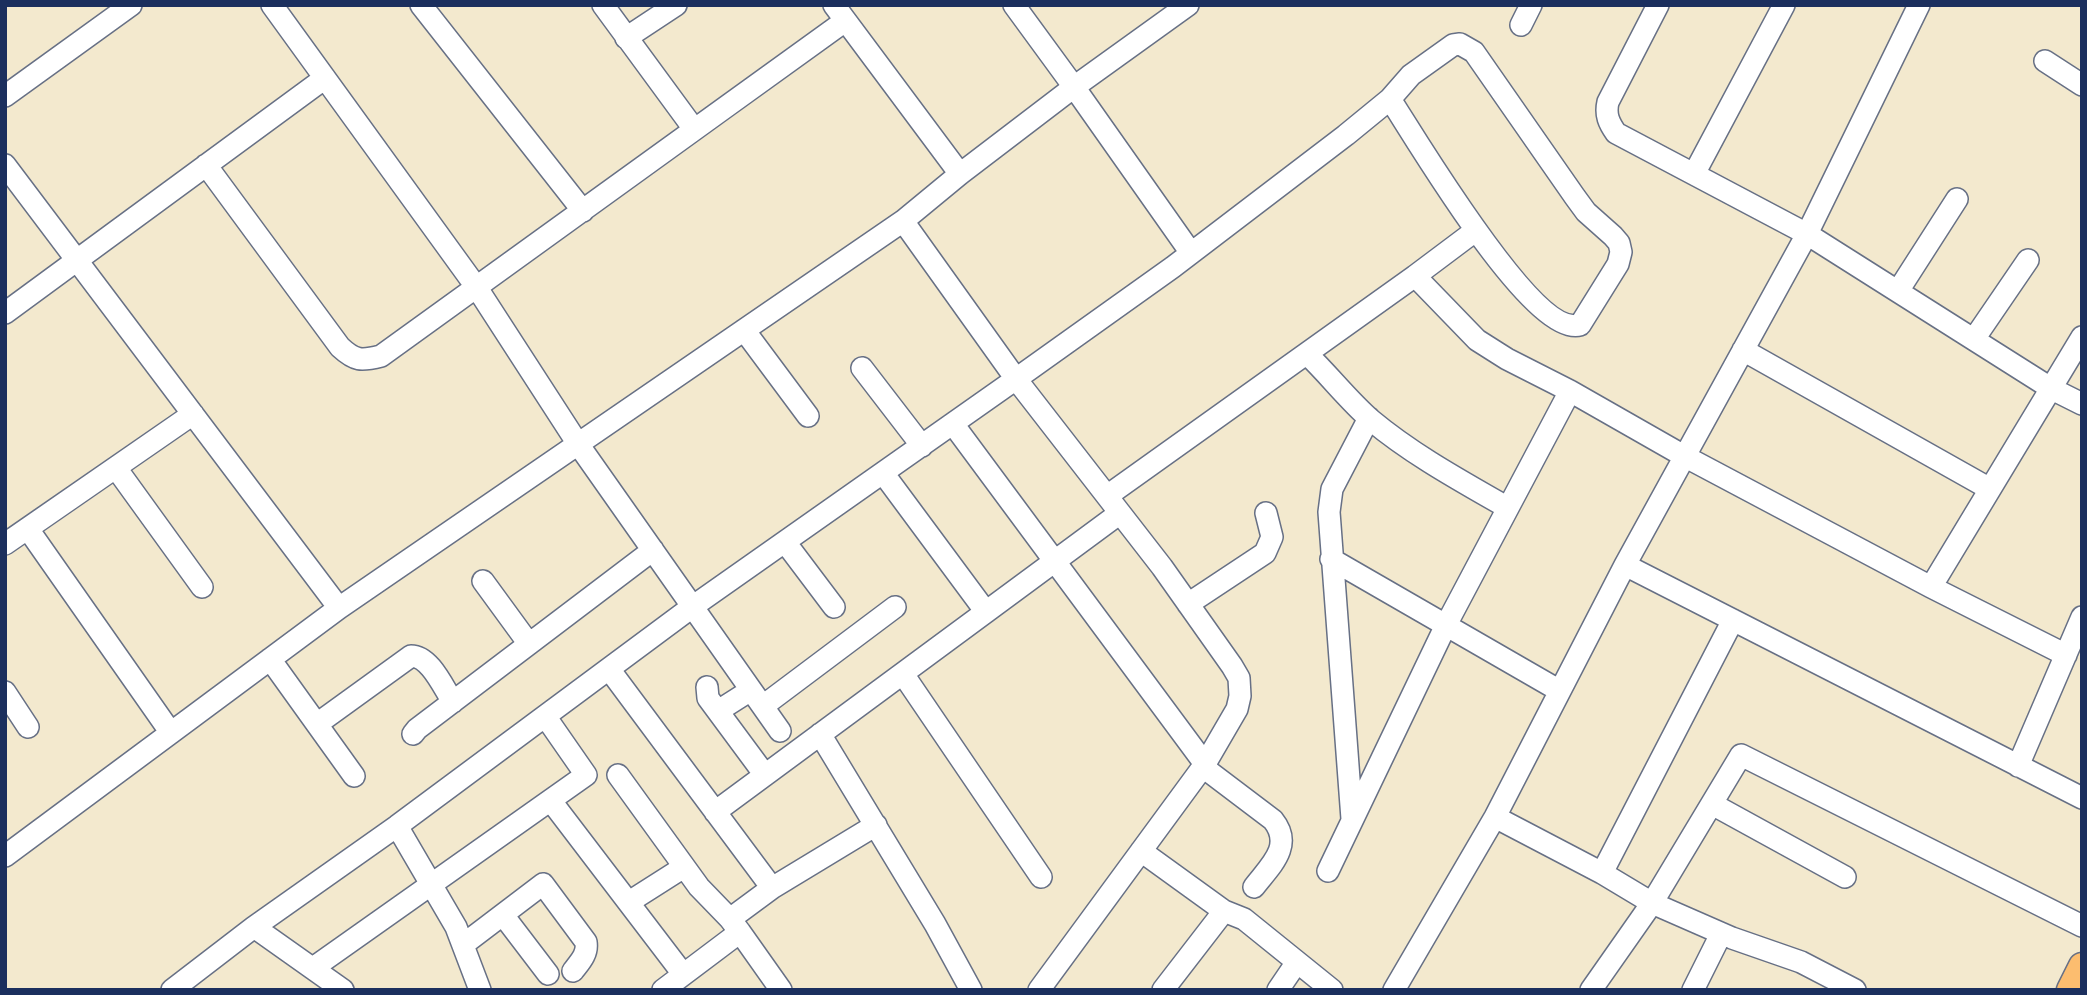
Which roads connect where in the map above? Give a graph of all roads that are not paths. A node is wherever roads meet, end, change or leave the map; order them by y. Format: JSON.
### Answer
{"nodes":[{"id":1,"x":131,"y":5,"type":"edge"},
{"id":2,"x":272,"y":5,"type":"edge"},
{"id":3,"x":421,"y":5,"type":"edge"},
{"id":4,"x":603,"y":5,"type":"edge"},
{"id":5,"x":676,"y":5,"type":"edge"},
{"id":6,"x":1014,"y":5,"type":"edge"},
{"id":7,"x":1188,"y":5,"type":"edge"},
{"id":8,"x":1531,"y":5,"type":"edge"},
{"id":9,"x":1658,"y":5,"type":"edge"},
{"id":10,"x":1784,"y":5,"type":"edge"},
{"id":11,"x":1919,"y":5,"type":"edge"},
{"id":12,"x":839,"y":13,"type":"edge"},
{"id":13,"x":1521,"y":25,"type":"dead end"},
{"id":14,"x":626,"y":38,"type":"junction"},
{"id":15,"x":2045,"y":61,"type":"dead end"},
{"id":16,"x":325,"y":78,"type":"junction"},
{"id":17,"x":2082,"y":85,"type":"edge"},
{"id":18,"x":1074,"y":87,"type":"junction"},
{"id":19,"x":7,"y":90,"type":"edge"},
{"id":20,"x":1390,"y":99,"type":"junction"},
{"id":21,"x":694,"y":129,"type":"junction"},
{"id":22,"x":5,"y":165,"type":"edge"},
{"id":23,"x":206,"y":165,"type":"junction"},
{"id":24,"x":960,"y":174,"type":"junction"},
{"id":25,"x":1694,"y":174,"type":"junction"},
{"id":26,"x":1957,"y":199,"type":"dead end"},
{"id":27,"x":583,"y":211,"type":"junction"},
{"id":28,"x":903,"y":221,"type":"junction"},
{"id":29,"x":1475,"y":231,"type":"junction"},
{"id":30,"x":1807,"y":234,"type":"junction"},
{"id":31,"x":1191,"y":253,"type":"junction"},
{"id":32,"x":77,"y":260,"type":"junction"},
{"id":33,"x":2028,"y":260,"type":"dead end"},
{"id":34,"x":1415,"y":276,"type":"junction"},
{"id":35,"x":477,"y":288,"type":"junction"},
{"id":36,"x":1898,"y":291,"type":"junction"},
{"id":37,"x":5,"y":313,"type":"edge"},
{"id":38,"x":744,"y":330,"type":"junction"},
{"id":39,"x":2082,"y":337,"type":"edge"},
{"id":40,"x":1974,"y":339,"type":"junction"},
{"id":41,"x":1743,"y":350,"type":"junction"},
{"id":42,"x":1307,"y":354,"type":"junction"},
{"id":43,"x":862,"y":368,"type":"dead end"},
{"id":44,"x":1016,"y":379,"type":"junction"},
{"id":45,"x":2052,"y":388,"type":"junction"},
{"id":46,"x":1570,"y":391,"type":"junction"},
{"id":47,"x":2082,"y":404,"type":"edge"},
{"id":48,"x":193,"y":414,"type":"junction"},
{"id":49,"x":808,"y":416,"type":"dead end"},
{"id":50,"x":1370,"y":418,"type":"junction"},
{"id":51,"x":953,"y":424,"type":"junction"},
{"id":52,"x":579,"y":444,"type":"junction"},
{"id":53,"x":922,"y":446,"type":"junction"},
{"id":54,"x":1684,"y":456,"type":"junction"},
{"id":55,"x":116,"y":468,"type":"junction"},
{"id":56,"x":883,"y":473,"type":"junction"},
{"id":57,"x":1990,"y":489,"type":"junction"},
{"id":58,"x":1114,"y":505,"type":"junction"},
{"id":59,"x":1508,"y":508,"type":"junction"},
{"id":60,"x":1266,"y":513,"type":"dead end"},
{"id":61,"x":28,"y":529,"type":"junction"},
{"id":62,"x":785,"y":542,"type":"junction"},
{"id":63,"x":5,"y":544,"type":"edge"},
{"id":64,"x":653,"y":550,"type":"junction"},
{"id":65,"x":1331,"y":559,"type":"junction"},
{"id":66,"x":1055,"y":562,"type":"junction"},
{"id":67,"x":1625,"y":565,"type":"junction"},
{"id":68,"x":483,"y":581,"type":"dead end"},
{"id":69,"x":202,"y":587,"type":"dead end"},
{"id":70,"x":1931,"y":587,"type":"junction"},
{"id":71,"x":1188,"y":604,"type":"junction"},
{"id":72,"x":692,"y":607,"type":"junction"},
{"id":73,"x":834,"y":607,"type":"dead end"},
{"id":74,"x":895,"y":607,"type":"dead end"},
{"id":75,"x":339,"y":608,"type":"junction"},
{"id":76,"x":986,"y":612,"type":"junction"},
{"id":77,"x":2082,"y":617,"type":"edge"},
{"id":78,"x":1732,"y":620,"type":"junction"},
{"id":79,"x":1446,"y":625,"type":"junction"},
{"id":80,"x":529,"y":644,"type":"junction"},
{"id":81,"x":2072,"y":651,"type":"edge"},
{"id":82,"x":270,"y":659,"type":"junction"},
{"id":83,"x":609,"y":669,"type":"junction"},
{"id":84,"x":903,"y":674,"type":"junction"},
{"id":85,"x":707,"y":687,"type":"dead end"},
{"id":86,"x":1560,"y":691,"type":"junction"},
{"id":87,"x":5,"y":692,"type":"edge"},
{"id":88,"x":757,"y":698,"type":"junction"},
{"id":89,"x":453,"y":702,"type":"junction"},
{"id":90,"x":718,"y":711,"type":"junction"},
{"id":91,"x":545,"y":716,"type":"junction"},
{"id":92,"x":317,"y":724,"type":"junction"},
{"id":93,"x":28,"y":727,"type":"dead end"},
{"id":94,"x":780,"y":731,"type":"dead end"},
{"id":95,"x":171,"y":733,"type":"junction"},
{"id":96,"x":413,"y":734,"type":"dead end"},
{"id":97,"x":820,"y":734,"type":"junction"},
{"id":98,"x":1204,"y":766,"type":"junction"},
{"id":99,"x":2018,"y":766,"type":"junction"},
{"id":100,"x":618,"y":775,"type":"dead end"},
{"id":101,"x":765,"y":775,"type":"junction"},
{"id":102,"x":354,"y":776,"type":"dead end"},
{"id":103,"x":2082,"y":799,"type":"edge"},
{"id":104,"x":551,"y":801,"type":"junction"},
{"id":105,"x":1712,"y":804,"type":"junction"},
{"id":106,"x":715,"y":812,"type":"junction"},
{"id":107,"x":1495,"y":817,"type":"junction"},
{"id":108,"x":1352,"y":821,"type":"junction"},
{"id":109,"x":876,"y":825,"type":"junction"},
{"id":110,"x":397,"y":826,"type":"junction"},
{"id":111,"x":1141,"y":851,"type":"junction"},
{"id":112,"x":5,"y":856,"type":"edge"},
{"id":113,"x":684,"y":867,"type":"junction"},
{"id":114,"x":1328,"y":871,"type":"dead end"},
{"id":115,"x":1602,"y":873,"type":"junction"},
{"id":116,"x":1041,"y":877,"type":"dead end"},
{"id":117,"x":1845,"y":877,"type":"dead end"},
{"id":118,"x":432,"y":885,"type":"junction"},
{"id":119,"x":1254,"y":887,"type":"dead end"},
{"id":120,"x":772,"y":888,"type":"junction"},
{"id":121,"x":629,"y":902,"type":"junction"},
{"id":122,"x":1652,"y":904,"type":"junction"},
{"id":123,"x":1224,"y":911,"type":"junction"},
{"id":124,"x":503,"y":915,"type":"junction"},
{"id":125,"x":735,"y":925,"type":"junction"},
{"id":126,"x":2082,"y":926,"type":"edge"},
{"id":127,"x":254,"y":927,"type":"junction"},
{"id":128,"x":1721,"y":934,"type":"junction"},
{"id":129,"x":464,"y":944,"type":"junction"},
{"id":130,"x":1297,"y":962,"type":"junction"},
{"id":131,"x":2082,"y":966,"type":"edge"},
{"id":132,"x":313,"y":968,"type":"junction"},
{"id":133,"x":573,"y":971,"type":"dead end"},
{"id":134,"x":548,"y":974,"type":"dead end"},
{"id":135,"x":684,"y":974,"type":"junction"},
{"id":136,"x":338,"y":988,"type":"edge"},
{"id":137,"x":172,"y":990,"type":"edge"},
{"id":138,"x":480,"y":990,"type":"edge"},
{"id":139,"x":663,"y":990,"type":"edge"},
{"id":140,"x":780,"y":990,"type":"edge"},
{"id":141,"x":971,"y":990,"type":"edge"},
{"id":142,"x":1040,"y":990,"type":"edge"},
{"id":143,"x":1163,"y":990,"type":"edge"},
{"id":144,"x":1278,"y":990,"type":"edge"},
{"id":145,"x":1332,"y":990,"type":"edge"},
{"id":146,"x":1394,"y":990,"type":"edge"},
{"id":147,"x":1591,"y":990,"type":"edge"},
{"id":148,"x":1693,"y":990,"type":"edge"},
{"id":149,"x":1855,"y":990,"type":"edge"},
{"id":150,"x":2070,"y":990,"type":"edge"}],
"edges":[{"from":1,"to":19,"type":"street"},
{"from":2,"to":16,"type":"street"},
{"from":3,"to":27,"type":"street"},
{"from":4,"to":14,"type":"street"},
{"from":5,"to":14,"type":"street"},
{"from":6,"to":18,"type":"street"},
{"from":7,"to":18,"type":"street"},
{"from":8,"to":13,"type":"street"},
{"from":9,"to":25,"type":"street"},
{"from":10,"to":25,"type":"street"},
{"from":11,"to":30,"type":"street"},
{"from":12,"to":21,"type":"street"},
{"from":12,"to":24,"type":"street"},
{"from":14,"to":21,"type":"street"},
{"from":15,"to":17,"type":"street"},
{"from":16,"to":23,"type":"street"},
{"from":16,"to":35,"type":"street"},
{"from":18,"to":24,"type":"street"},
{"from":18,"to":31,"type":"street"},
{"from":20,"to":29,"type":"street"},
{"from":20,"to":29,"type":"street"},
{"from":20,"to":31,"type":"street"},
{"from":21,"to":27,"type":"street"},
{"from":22,"to":32,"type":"street"},
{"from":23,"to":32,"type":"street"},
{"from":23,"to":35,"type":"street"},
{"from":24,"to":28,"type":"street"},
{"from":25,"to":30,"type":"street"},
{"from":26,"to":36,"type":"street"},
{"from":27,"to":35,"type":"street"},
{"from":28,"to":38,"type":"street"},
{"from":28,"to":44,"type":"street"},
{"from":29,"to":34,"type":"street"},
{"from":30,"to":36,"type":"street"},
{"from":30,"to":41,"type":"street"},
{"from":31,"to":44,"type":"street"},
{"from":32,"to":37,"type":"street"},
{"from":32,"to":48,"type":"street"},
{"from":33,"to":40,"type":"street"},
{"from":34,"to":42,"type":"street"},
{"from":34,"to":46,"type":"street"},
{"from":35,"to":52,"type":"street"},
{"from":36,"to":40,"type":"street"},
{"from":38,"to":49,"type":"street"},
{"from":38,"to":52,"type":"street"},
{"from":39,"to":45,"type":"street"},
{"from":40,"to":45,"type":"street"},
{"from":41,"to":54,"type":"street"},
{"from":41,"to":57,"type":"street"},
{"from":42,"to":50,"type":"street"},
{"from":42,"to":58,"type":"street"},
{"from":43,"to":53,"type":"street"},
{"from":44,"to":51,"type":"street"},
{"from":44,"to":58,"type":"street"},
{"from":45,"to":47,"type":"street"},
{"from":45,"to":57,"type":"street"},
{"from":46,"to":54,"type":"street"},
{"from":46,"to":59,"type":"street"},
{"from":48,"to":55,"type":"street"},
{"from":48,"to":75,"type":"street"},
{"from":50,"to":59,"type":"street"},
{"from":50,"to":65,"type":"street"},
{"from":51,"to":53,"type":"street"},
{"from":51,"to":66,"type":"street"},
{"from":52,"to":64,"type":"street"},
{"from":52,"to":75,"type":"street"},
{"from":53,"to":56,"type":"street"},
{"from":54,"to":67,"type":"street"},
{"from":54,"to":70,"type":"street"},
{"from":55,"to":61,"type":"street"},
{"from":55,"to":69,"type":"street"},
{"from":56,"to":62,"type":"street"},
{"from":56,"to":76,"type":"street"},
{"from":57,"to":70,"type":"street"},
{"from":58,"to":66,"type":"street"},
{"from":58,"to":71,"type":"street"},
{"from":59,"to":79,"type":"street"},
{"from":60,"to":71,"type":"street"},
{"from":61,"to":63,"type":"street"},
{"from":61,"to":95,"type":"street"},
{"from":62,"to":72,"type":"street"},
{"from":62,"to":73,"type":"street"},
{"from":64,"to":72,"type":"street"},
{"from":64,"to":80,"type":"street"},
{"from":65,"to":79,"type":"street"},
{"from":65,"to":108,"type":"street"},
{"from":66,"to":76,"type":"street"},
{"from":66,"to":98,"type":"street"},
{"from":67,"to":78,"type":"street"},
{"from":67,"to":86,"type":"street"},
{"from":68,"to":80,"type":"street"},
{"from":70,"to":81,"type":"street"},
{"from":71,"to":98,"type":"street"},
{"from":72,"to":83,"type":"street"},
{"from":72,"to":88,"type":"street"},
{"from":74,"to":88,"type":"street"},
{"from":75,"to":82,"type":"street"},
{"from":76,"to":84,"type":"street"},
{"from":77,"to":81,"type":"street"},
{"from":78,"to":99,"type":"street"},
{"from":78,"to":115,"type":"street"},
{"from":79,"to":86,"type":"street"},
{"from":79,"to":108,"type":"street"},
{"from":80,"to":89,"type":"street"},
{"from":81,"to":99,"type":"street"},
{"from":82,"to":92,"type":"street"},
{"from":82,"to":95,"type":"street"},
{"from":83,"to":91,"type":"street"},
{"from":83,"to":106,"type":"street"},
{"from":84,"to":97,"type":"street"},
{"from":84,"to":116,"type":"street"},
{"from":85,"to":90,"type":"street"},
{"from":86,"to":107,"type":"street"},
{"from":87,"to":93,"type":"street"},
{"from":88,"to":90,"type":"street"},
{"from":88,"to":94,"type":"street"},
{"from":89,"to":92,"type":"street"},
{"from":89,"to":96,"type":"street"},
{"from":90,"to":101,"type":"street"},
{"from":91,"to":104,"type":"street"},
{"from":91,"to":110,"type":"street"},
{"from":92,"to":102,"type":"street"},
{"from":95,"to":112,"type":"street"},
{"from":97,"to":101,"type":"street"},
{"from":97,"to":109,"type":"street"},
{"from":98,"to":111,"type":"street"},
{"from":98,"to":119,"type":"street"},
{"from":99,"to":103,"type":"street"},
{"from":100,"to":113,"type":"street"},
{"from":101,"to":106,"type":"street"},
{"from":104,"to":118,"type":"street"},
{"from":104,"to":121,"type":"street"},
{"from":105,"to":117,"type":"street"},
{"from":105,"to":122,"type":"street"},
{"from":105,"to":126,"type":"street"},
{"from":106,"to":120,"type":"street"},
{"from":107,"to":115,"type":"street"},
{"from":107,"to":146,"type":"street"},
{"from":108,"to":114,"type":"street"},
{"from":109,"to":120,"type":"street"},
{"from":109,"to":141,"type":"street"},
{"from":110,"to":118,"type":"street"},
{"from":110,"to":127,"type":"street"},
{"from":111,"to":123,"type":"street"},
{"from":111,"to":142,"type":"street"},
{"from":113,"to":121,"type":"street"},
{"from":113,"to":125,"type":"street"},
{"from":115,"to":122,"type":"street"},
{"from":118,"to":129,"type":"street"},
{"from":118,"to":132,"type":"street"},
{"from":120,"to":125,"type":"street"},
{"from":121,"to":135,"type":"street"},
{"from":122,"to":128,"type":"street"},
{"from":122,"to":147,"type":"street"},
{"from":123,"to":130,"type":"street"},
{"from":123,"to":143,"type":"street"},
{"from":124,"to":129,"type":"street"},
{"from":124,"to":133,"type":"street"},
{"from":124,"to":134,"type":"street"},
{"from":125,"to":135,"type":"street"},
{"from":125,"to":140,"type":"street"},
{"from":127,"to":132,"type":"street"},
{"from":127,"to":137,"type":"street"},
{"from":128,"to":148,"type":"street"},
{"from":128,"to":149,"type":"street"},
{"from":129,"to":138,"type":"street"},
{"from":130,"to":144,"type":"street"},
{"from":130,"to":145,"type":"street"},
{"from":131,"to":150,"type":"main road"},
{"from":132,"to":136,"type":"street"},
{"from":135,"to":139,"type":"street"}]}
